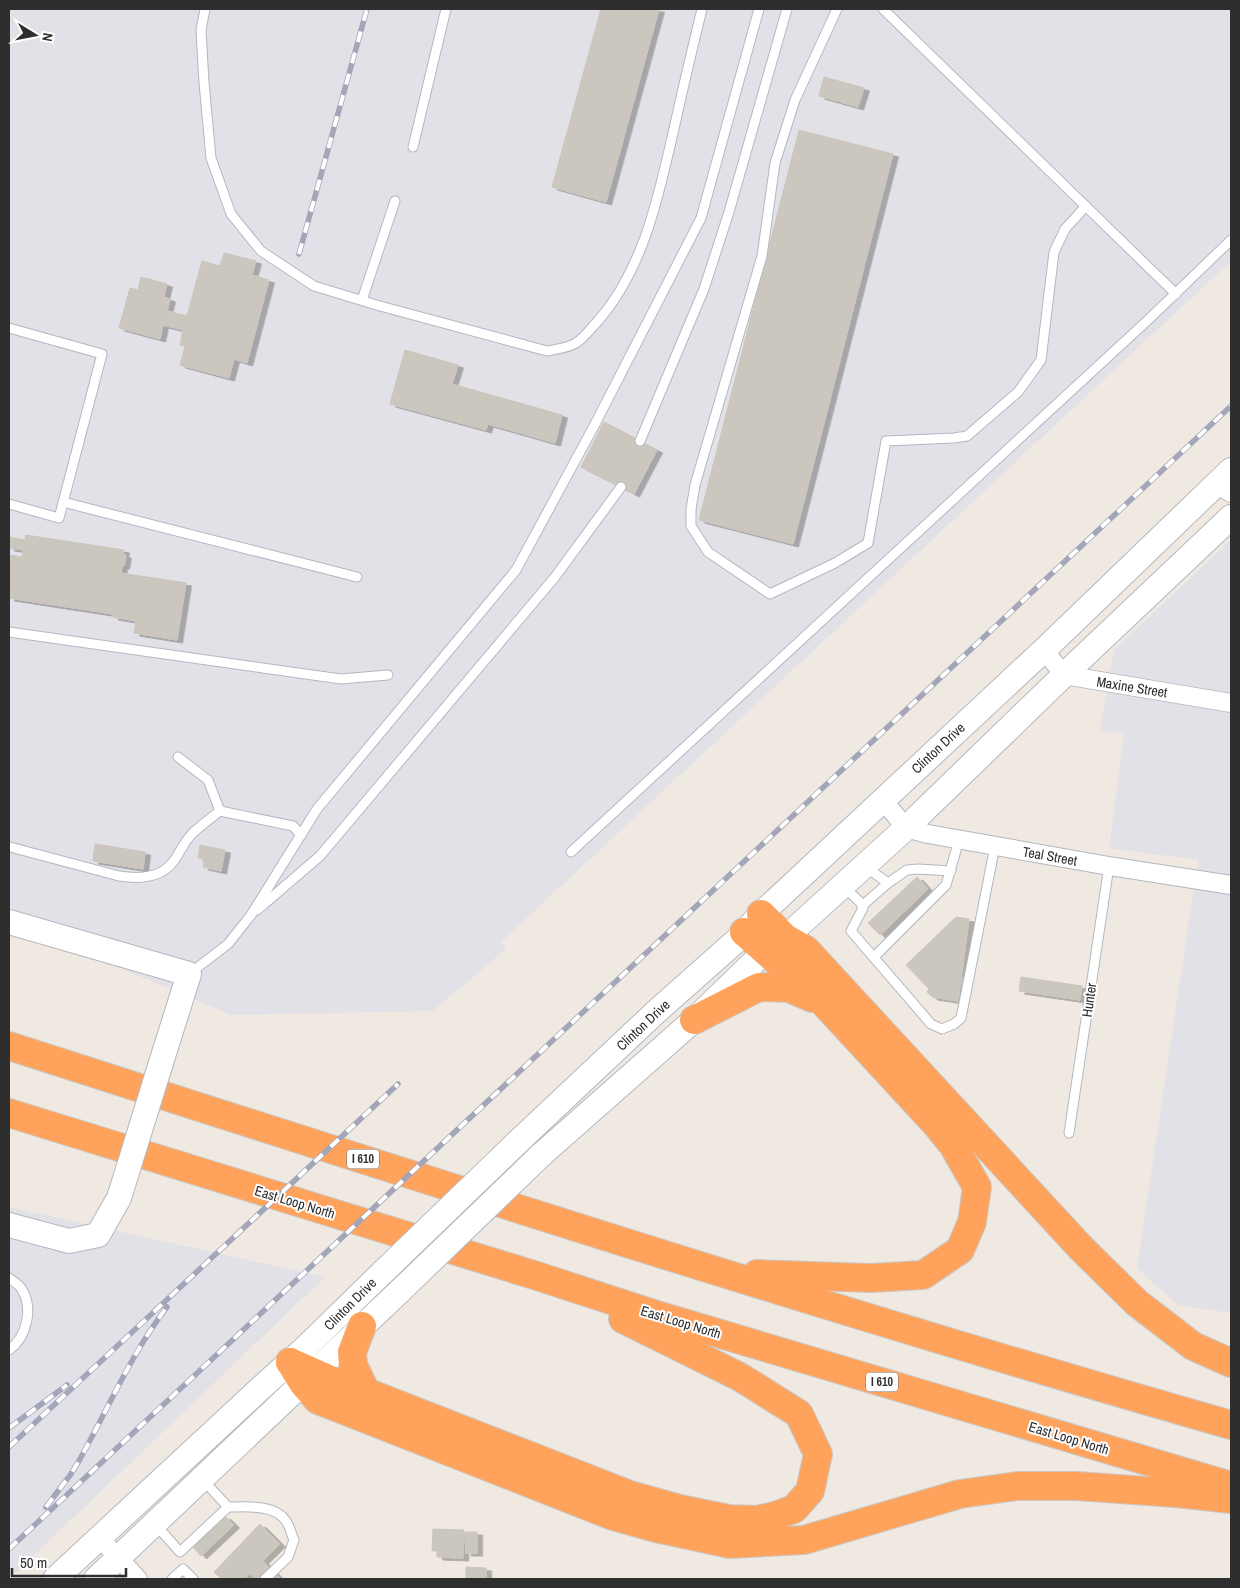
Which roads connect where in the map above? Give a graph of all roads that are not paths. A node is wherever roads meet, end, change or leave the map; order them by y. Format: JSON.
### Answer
{"nodes":[{"id":1,"x":205,"y":9,"type":"edge"},
{"id":2,"x":446,"y":9,"type":"edge"},
{"id":3,"x":702,"y":9,"type":"edge"},
{"id":4,"x":759,"y":9,"type":"edge"},
{"id":5,"x":787,"y":9,"type":"edge"},
{"id":6,"x":837,"y":9,"type":"edge"},
{"id":7,"x":883,"y":9,"type":"edge"},
{"id":8,"x":413,"y":147,"type":"dead end"},
{"id":9,"x":395,"y":201,"type":"dead end"},
{"id":10,"x":1086,"y":206,"type":"junction"},
{"id":11,"x":1231,"y":240,"type":"edge"},
{"id":12,"x":1176,"y":294,"type":"junction"},
{"id":13,"x":362,"y":300,"type":"junction"},
{"id":14,"x":9,"y":328,"type":"edge"},
{"id":15,"x":640,"y":441,"type":"dead end"},
{"id":16,"x":1226,"y":483,"type":"edge"},
{"id":17,"x":621,"y":487,"type":"dead end"},
{"id":18,"x":63,"y":502,"type":"junction"},
{"id":19,"x":9,"y":504,"type":"edge"},
{"id":20,"x":1231,"y":518,"type":"edge"},
{"id":21,"x":357,"y":577,"type":"dead end"},
{"id":22,"x":9,"y":632,"type":"edge"},
{"id":23,"x":1044,"y":650,"type":"junction"},
{"id":24,"x":388,"y":675,"type":"dead end"},
{"id":25,"x":1064,"y":675,"type":"junction"},
{"id":26,"x":1231,"y":702,"type":"edge"},
{"id":27,"x":178,"y":757,"type":"dead end"},
{"id":28,"x":882,"y":799,"type":"junction"},
{"id":29,"x":220,"y":810,"type":"junction"},
{"id":30,"x":906,"y":828,"type":"junction"},
{"id":31,"x":301,"y":835,"type":"junction"},
{"id":32,"x":959,"y":840,"type":"junction"},
{"id":33,"x":995,"y":846,"type":"junction"},
{"id":34,"x":10,"y":847,"type":"dead end"},
{"id":35,"x":572,"y":852,"type":"dead end"},
{"id":36,"x":864,"y":865,"type":"junction"},
{"id":37,"x":1109,"y":866,"type":"junction"},
{"id":38,"x":951,"y":871,"type":"junction"},
{"id":39,"x":888,"y":883,"type":"junction"},
{"id":40,"x":842,"y":885,"type":"junction"},
{"id":41,"x":1231,"y":885,"type":"edge"},
{"id":42,"x":862,"y":906,"type":"junction"},
{"id":43,"x":251,"y":915,"type":"junction"},
{"id":44,"x":9,"y":922,"type":"edge"},
{"id":45,"x":753,"y":923,"type":"junction"},
{"id":46,"x":774,"y":944,"type":"junction"},
{"id":47,"x":874,"y":957,"type":"junction"},
{"id":48,"x":189,"y":974,"type":"junction"},
{"id":49,"x":824,"y":1003,"type":"junction"},
{"id":50,"x":694,"y":1020,"type":"junction"},
{"id":51,"x":9,"y":1046,"type":"edge"},
{"id":52,"x":9,"y":1113,"type":"edge"},
{"id":53,"x":1070,"y":1133,"type":"dead end"},
{"id":54,"x":9,"y":1225,"type":"edge"},
{"id":55,"x":718,"y":1272,"type":"junction"},
{"id":56,"x":534,"y":1275,"type":"junction"},
{"id":57,"x":9,"y":1278,"type":"edge"},
{"id":58,"x":362,"y":1326,"type":"junction"},
{"id":59,"x":9,"y":1350,"type":"edge"},
{"id":60,"x":1231,"y":1363,"type":"edge"},
{"id":61,"x":302,"y":1373,"type":"junction"},
{"id":62,"x":366,"y":1392,"type":"junction"},
{"id":63,"x":1231,"y":1425,"type":"edge"},
{"id":64,"x":202,"y":1479,"type":"junction"},
{"id":65,"x":1231,"y":1486,"type":"edge"},
{"id":66,"x":1231,"y":1499,"type":"edge"},
{"id":67,"x":228,"y":1507,"type":"junction"},
{"id":68,"x":155,"y":1524,"type":"junction"},
{"id":69,"x":99,"y":1537,"type":"junction"},
{"id":70,"x":180,"y":1552,"type":"junction"},
{"id":71,"x":118,"y":1558,"type":"junction"},
{"id":72,"x":183,"y":1569,"type":"junction"},
{"id":73,"x":55,"y":1579,"type":"edge"},
{"id":74,"x":96,"y":1579,"type":"edge"},
{"id":75,"x":138,"y":1579,"type":"edge"},
{"id":76,"x":172,"y":1579,"type":"edge"},
{"id":77,"x":193,"y":1579,"type":"edge"},
{"id":78,"x":265,"y":1579,"type":"edge"}],
"edges":[{"from":1,"to":13,"type":"lane"},
{"from":2,"to":8,"type":"lane"},
{"from":3,"to":13,"type":"lane"},
{"from":4,"to":31,"type":"lane"},
{"from":5,"to":15,"type":"lane"},
{"from":6,"to":10,"type":"lane"},
{"from":7,"to":10,"type":"lane"},
{"from":9,"to":13,"type":"lane"},
{"from":10,"to":12,"type":"lane"},
{"from":11,"to":12,"type":"lane"},
{"from":12,"to":35,"type":"lane"},
{"from":14,"to":18,"type":"lane"},
{"from":16,"to":23,"type":"main road","name":"Clinton Drive"},
{"from":17,"to":43,"type":"lane"},
{"from":18,"to":19,"type":"lane"},
{"from":18,"to":21,"type":"lane"},
{"from":20,"to":25,"type":"main road","name":"Clinton Drive"},
{"from":22,"to":24,"type":"lane"},
{"from":23,"to":25,"type":"street"},
{"from":23,"to":28,"type":"main road","name":"Clinton Drive"},
{"from":25,"to":26,"type":"street","name":"Maxine Street"},
{"from":25,"to":30,"type":"main road","name":"Clinton Drive"},
{"from":27,"to":29,"type":"lane"},
{"from":28,"to":30,"type":"street"},
{"from":28,"to":45,"type":"main road","name":"Clinton Drive"},
{"from":29,"to":31,"type":"lane"},
{"from":29,"to":34,"type":"lane"},
{"from":30,"to":32,"type":"street","name":"Teal Street"},
{"from":30,"to":36,"type":"main road","name":"Clinton Drive"},
{"from":31,"to":43,"type":"lane"},
{"from":32,"to":33,"type":"street","name":"Teal Street"},
{"from":32,"to":38,"type":"lane"},
{"from":33,"to":37,"type":"street","name":"Teal Street"},
{"from":33,"to":47,"type":"lane"},
{"from":36,"to":39,"type":"lane"},
{"from":36,"to":40,"type":"main road","name":"Clinton Drive"},
{"from":37,"to":41,"type":"street","name":"Teal Street"},
{"from":37,"to":53,"type":"lane","name":"Hunter"},
{"from":38,"to":39,"type":"lane"},
{"from":38,"to":47,"type":"lane"},
{"from":39,"to":42,"type":"lane"},
{"from":40,"to":42,"type":"lane"},
{"from":40,"to":46,"type":"main road","name":"Clinton Drive"},
{"from":42,"to":47,"type":"lane"},
{"from":43,"to":48,"type":"lane"},
{"from":44,"to":48,"type":"main road"},
{"from":45,"to":46,"type":"highway"},
{"from":45,"to":61,"type":"main road","name":"Clinton Drive","bridge":true},
{"from":46,"to":49,"type":"highway"},
{"from":46,"to":50,"type":"main road","name":"Clinton Drive"},
{"from":46,"to":60,"type":"highway"},
{"from":48,"to":54,"type":"main road","bridge":true},
{"from":49,"to":50,"type":"highway"},
{"from":49,"to":55,"type":"highway"},
{"from":50,"to":58,"type":"main road","name":"Clinton Drive","bridge":true},
{"from":51,"to":55,"type":"highway","number":"I 610"},
{"from":52,"to":56,"type":"highway","name":"East Loop North","number":"I 610"},
{"from":55,"to":63,"type":"highway","number":"I 610"},
{"from":56,"to":62,"type":"highway"},
{"from":56,"to":65,"type":"highway","name":"East Loop North","number":"I 610"},
{"from":57,"to":59,"type":"lane"},
{"from":58,"to":61,"type":"main road","name":"Clinton Drive"},
{"from":58,"to":62,"type":"highway"},
{"from":61,"to":62,"type":"highway"},
{"from":61,"to":64,"type":"main road","name":"Clinton Drive"},
{"from":61,"to":66,"type":"highway"},
{"from":61,"to":69,"type":"main road","name":"Clinton Drive"},
{"from":64,"to":67,"type":"lane"},
{"from":64,"to":68,"type":"main road","name":"Clinton Drive"},
{"from":67,"to":70,"type":"lane"},
{"from":67,"to":78,"type":"lane"},
{"from":68,"to":70,"type":"lane"},
{"from":68,"to":71,"type":"main road","name":"Clinton Drive"},
{"from":69,"to":71,"type":"street"},
{"from":69,"to":73,"type":"main road","name":"Clinton Drive"},
{"from":70,"to":72,"type":"lane"},
{"from":71,"to":74,"type":"main road","name":"Clinton Drive"},
{"from":71,"to":75,"type":"street"},
{"from":72,"to":76,"type":"lane"},
{"from":72,"to":77,"type":"lane"}]}
